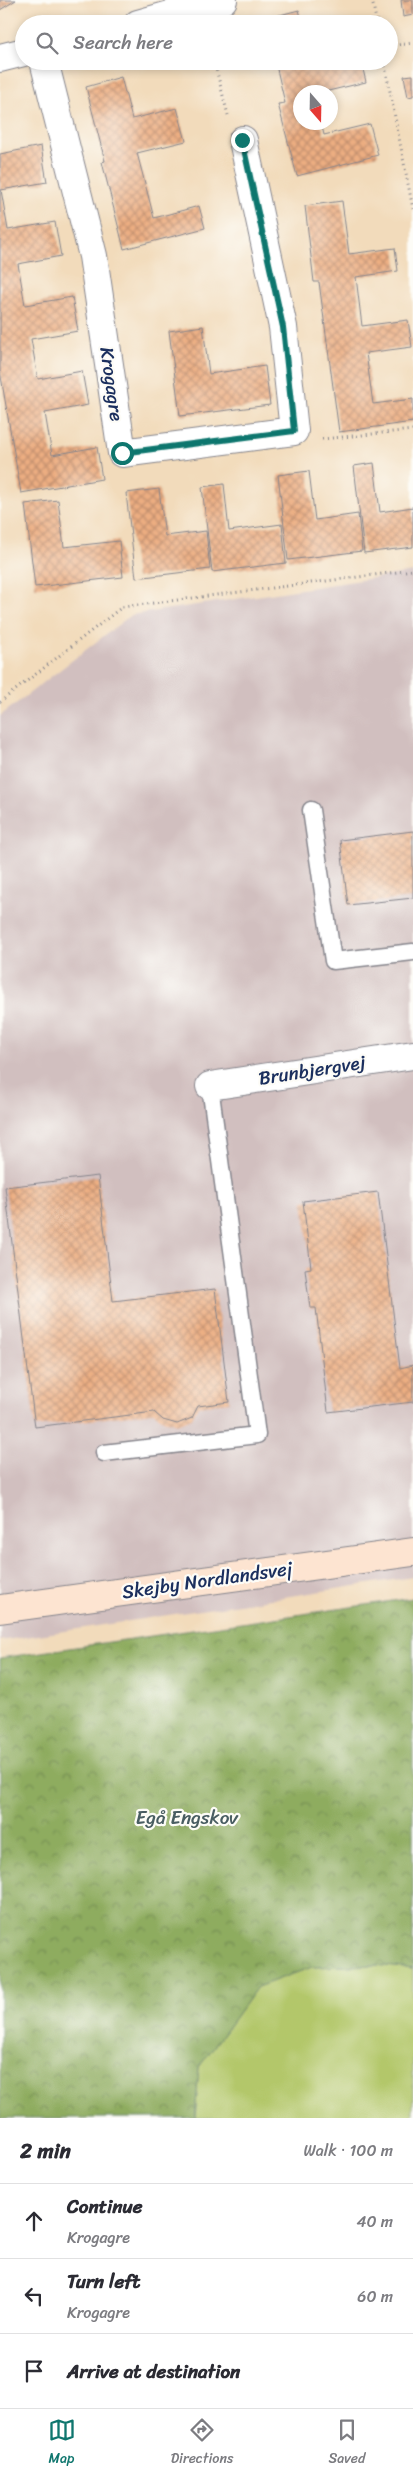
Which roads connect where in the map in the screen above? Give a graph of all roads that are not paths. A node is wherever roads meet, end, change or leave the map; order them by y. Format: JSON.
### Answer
{"nodes":[{"id":1,"x":223,"y":0,"type":"edge"},
{"id":2,"x":170,"y":15,"type":"edge"},
{"id":3,"x":15,"y":54,"type":"edge"},
{"id":4,"x":0,"y":58,"type":"edge"},
{"id":5,"x":46,"y":70,"type":"edge"},
{"id":6,"x":242,"y":140,"type":"road end"},
{"id":7,"x":311,"y":810,"type":"dead end"},
{"id":8,"x":413,"y":952,"type":"edge"},
{"id":9,"x":413,"y":1055,"type":"edge"},
{"id":10,"x":210,"y":1086,"type":"joint"},
{"id":11,"x":104,"y":1453,"type":"dead end"},
{"id":12,"x":413,"y":1552,"type":"edge"},
{"id":13,"x":0,"y":1609,"type":"edge"}],
"edges":[{"from":1,"to":2,"type":"street"},
{"from":3,"to":4,"type":"street"},
{"from":5,"to":6,"type":"street","name":"Krogagre"},
{"from":7,"to":8,"type":"lane"},
{"from":9,"to":10,"type":"street","name":"Brunbjergvej"},
{"from":10,"to":11,"type":"lane"},
{"from":12,"to":13,"type":"street","name":"Skejby Nordlandsvej"}]}
